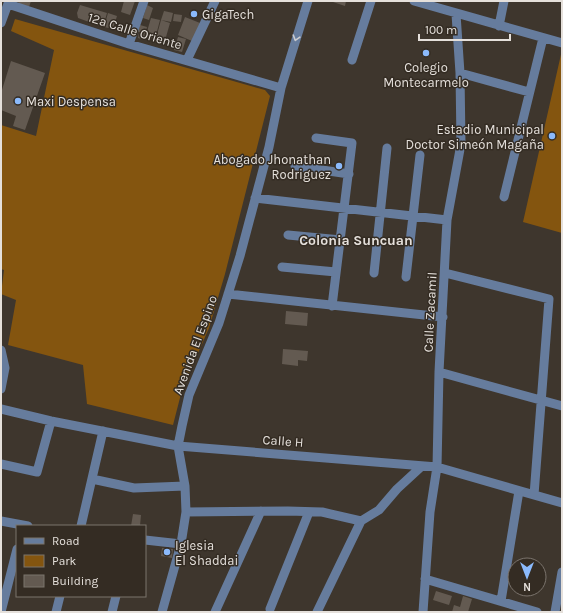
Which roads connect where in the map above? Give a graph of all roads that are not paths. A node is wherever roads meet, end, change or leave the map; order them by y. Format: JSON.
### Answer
{"nodes":[{"id":1,"x":144,"y":1,"type":"edge"},
{"id":2,"x":215,"y":1,"type":"edge"},
{"id":3,"x":308,"y":1,"type":"edge"},
{"id":4,"x":371,"y":1,"type":"edge"},
{"id":5,"x":414,"y":1,"type":"edge"},
{"id":6,"x":504,"y":1,"type":"edge"},
{"id":7,"x":8,"y":3,"type":"edge"},
{"id":8,"x":456,"y":14,"type":"junction"},
{"id":9,"x":1,"y":23,"type":"edge"},
{"id":10,"x":499,"y":26,"type":"junction"},
{"id":11,"x":543,"y":38,"type":"junction"},
{"id":12,"x":562,"y":43,"type":"edge"},
{"id":13,"x":129,"y":44,"type":"junction"},
{"id":14,"x":187,"y":60,"type":"junction"},
{"id":15,"x":352,"y":60,"type":"dead end"},
{"id":16,"x":460,"y":73,"type":"junction"},
{"id":17,"x":281,"y":88,"type":"junction"},
{"id":18,"x":529,"y":92,"type":"junction"},
{"id":19,"x":316,"y":138,"type":"dead end"},
{"id":20,"x":387,"y":148,"type":"dead end"},
{"id":21,"x":420,"y":155,"type":"dead end"},
{"id":22,"x":295,"y":166,"type":"dead end"},
{"id":23,"x":349,"y":174,"type":"junction"},
{"id":24,"x":504,"y":197,"type":"dead end"},
{"id":25,"x":255,"y":198,"type":"junction"},
{"id":26,"x":345,"y":208,"type":"junction"},
{"id":27,"x":380,"y":212,"type":"junction"},
{"id":28,"x":413,"y":216,"type":"junction"},
{"id":29,"x":447,"y":220,"type":"junction"},
{"id":30,"x":288,"y":235,"type":"dead end"},
{"id":31,"x":341,"y":240,"type":"junction"},
{"id":32,"x":282,"y":267,"type":"dead end"},
{"id":33,"x":336,"y":272,"type":"junction"},
{"id":34,"x":374,"y":274,"type":"dead end"},
{"id":35,"x":445,"y":274,"type":"junction"},
{"id":36,"x":406,"y":277,"type":"dead end"},
{"id":37,"x":228,"y":294,"type":"junction"},
{"id":38,"x":332,"y":306,"type":"junction"},
{"id":39,"x":443,"y":317,"type":"junction"},
{"id":40,"x":1,"y":350,"type":"edge"},
{"id":41,"x":439,"y":372,"type":"junction"},
{"id":42,"x":1,"y":389,"type":"edge"},
{"id":43,"x":541,"y":400,"type":"junction"},
{"id":44,"x":562,"y":406,"type":"edge"},
{"id":45,"x":1,"y":409,"type":"edge"},
{"id":46,"x":51,"y":421,"type":"junction"},
{"id":47,"x":103,"y":431,"type":"junction"},
{"id":48,"x":178,"y":446,"type":"junction"},
{"id":49,"x":1,"y":464,"type":"edge"},
{"id":50,"x":422,"y":466,"type":"junction"},
{"id":51,"x":437,"y":467,"type":"junction"},
{"id":52,"x":92,"y":478,"type":"junction"},
{"id":53,"x":185,"y":486,"type":"junction"},
{"id":54,"x":519,"y":491,"type":"junction"},
{"id":55,"x":534,"y":495,"type":"junction"},
{"id":56,"x":562,"y":503,"type":"edge"},
{"id":57,"x":261,"y":511,"type":"junction"},
{"id":58,"x":186,"y":512,"type":"junction"},
{"id":59,"x":309,"y":512,"type":"junction"},
{"id":60,"x":1,"y":521,"type":"edge"},
{"id":61,"x":361,"y":522,"type":"junction"},
{"id":62,"x":20,"y":525,"type":"edge"},
{"id":63,"x":81,"y":525,"type":"edge"},
{"id":64,"x":146,"y":540,"type":"edge"},
{"id":65,"x":181,"y":544,"type":"junction"},
{"id":66,"x":16,"y":553,"type":"edge"},
{"id":67,"x":562,"y":572,"type":"edge"},
{"id":68,"x":424,"y":579,"type":"junction"},
{"id":69,"x":60,"y":597,"type":"edge"},
{"id":70,"x":116,"y":597,"type":"edge"},
{"id":71,"x":501,"y":601,"type":"junction"},
{"id":72,"x":270,"y":609,"type":"dead end"},
{"id":73,"x":1,"y":612,"type":"edge"},
{"id":74,"x":56,"y":612,"type":"edge"},
{"id":75,"x":112,"y":612,"type":"edge"},
{"id":76,"x":162,"y":612,"type":"edge"},
{"id":77,"x":215,"y":612,"type":"edge"},
{"id":78,"x":317,"y":612,"type":"edge"},
{"id":79,"x":423,"y":612,"type":"edge"},
{"id":80,"x":537,"y":612,"type":"edge"},
{"id":81,"x":555,"y":612,"type":"edge"}],
"edges":[{"from":1,"to":13,"type":"street"},
{"from":2,"to":14,"type":"street"},
{"from":3,"to":17,"type":"street","name":"Avenida El Espino","one_way":true},
{"from":4,"to":15,"type":"street"},
{"from":5,"to":8,"type":"street"},
{"from":6,"to":10,"type":"street"},
{"from":7,"to":9,"type":"street"},
{"from":7,"to":13,"type":"street","name":"12a Calle Oriente"},
{"from":8,"to":10,"type":"street"},
{"from":8,"to":16,"type":"street","name":"Calle Zacamil"},
{"from":10,"to":11,"type":"street"},
{"from":11,"to":12,"type":"street"},
{"from":11,"to":18,"type":"street"},
{"from":13,"to":14,"type":"street","name":"12a Calle Oriente"},
{"from":14,"to":17,"type":"street","name":"12a Calle Oriente"},
{"from":16,"to":18,"type":"street"},
{"from":16,"to":29,"type":"street","name":"Calle Zacamil"},
{"from":17,"to":25,"type":"street","name":"Avenida El Espino"},
{"from":18,"to":24,"type":"street"},
{"from":19,"to":23,"type":"street"},
{"from":20,"to":27,"type":"street"},
{"from":21,"to":28,"type":"street"},
{"from":22,"to":23,"type":"street"},
{"from":23,"to":26,"type":"street"},
{"from":25,"to":26,"type":"street"},
{"from":25,"to":37,"type":"street","name":"Avenida El Espino"},
{"from":26,"to":27,"type":"street"},
{"from":26,"to":31,"type":"street"},
{"from":27,"to":28,"type":"street"},
{"from":27,"to":34,"type":"street"},
{"from":28,"to":29,"type":"street"},
{"from":28,"to":36,"type":"street"},
{"from":29,"to":35,"type":"street","name":"Calle Zacamil"},
{"from":30,"to":31,"type":"street"},
{"from":31,"to":33,"type":"street"},
{"from":32,"to":33,"type":"street"},
{"from":33,"to":38,"type":"street"},
{"from":35,"to":39,"type":"street","name":"Calle Zacamil"},
{"from":35,"to":43,"type":"street"},
{"from":37,"to":38,"type":"street"},
{"from":37,"to":48,"type":"street","name":"Avenida El Espino"},
{"from":38,"to":39,"type":"street"},
{"from":39,"to":41,"type":"street","name":"Calle Zacamil"},
{"from":40,"to":42,"type":"street"},
{"from":41,"to":43,"type":"street"},
{"from":41,"to":51,"type":"street","name":"Calle Zacamil"},
{"from":43,"to":44,"type":"street"},
{"from":43,"to":55,"type":"street"},
{"from":45,"to":46,"type":"street","name":"Calle H"},
{"from":46,"to":47,"type":"street","name":"Calle H"},
{"from":46,"to":49,"type":"street"},
{"from":47,"to":48,"type":"street","name":"Calle H"},
{"from":47,"to":52,"type":"street"},
{"from":48,"to":50,"type":"street","name":"Calle H"},
{"from":48,"to":53,"type":"street","name":"Avenida El Espino"},
{"from":50,"to":51,"type":"street","name":"Calle H"},
{"from":50,"to":61,"type":"street"},
{"from":51,"to":54,"type":"street","name":"Calle H"},
{"from":51,"to":68,"type":"street","name":"Calle Zacamil"},
{"from":52,"to":53,"type":"street"},
{"from":52,"to":63,"type":"street"},
{"from":53,"to":58,"type":"street","name":"Avenida El Espino"},
{"from":54,"to":55,"type":"street","name":"Calle H"},
{"from":54,"to":71,"type":"street"},
{"from":55,"to":56,"type":"street","name":"Calle H"},
{"from":57,"to":58,"type":"street"},
{"from":57,"to":59,"type":"street"},
{"from":57,"to":77,"type":"street"},
{"from":58,"to":65,"type":"street","name":"Avenida El Espino"},
{"from":59,"to":61,"type":"street"},
{"from":59,"to":72,"type":"street"},
{"from":60,"to":62,"type":"street"},
{"from":61,"to":78,"type":"street"},
{"from":64,"to":65,"type":"street"},
{"from":65,"to":76,"type":"street","name":"Avenida El Espino"},
{"from":66,"to":73,"type":"street"},
{"from":67,"to":81,"type":"street"},
{"from":68,"to":71,"type":"street"},
{"from":68,"to":79,"type":"street","name":"Calle Zacamil"},
{"from":69,"to":74,"type":"street"},
{"from":70,"to":75,"type":"street"},
{"from":71,"to":80,"type":"street"}]}
